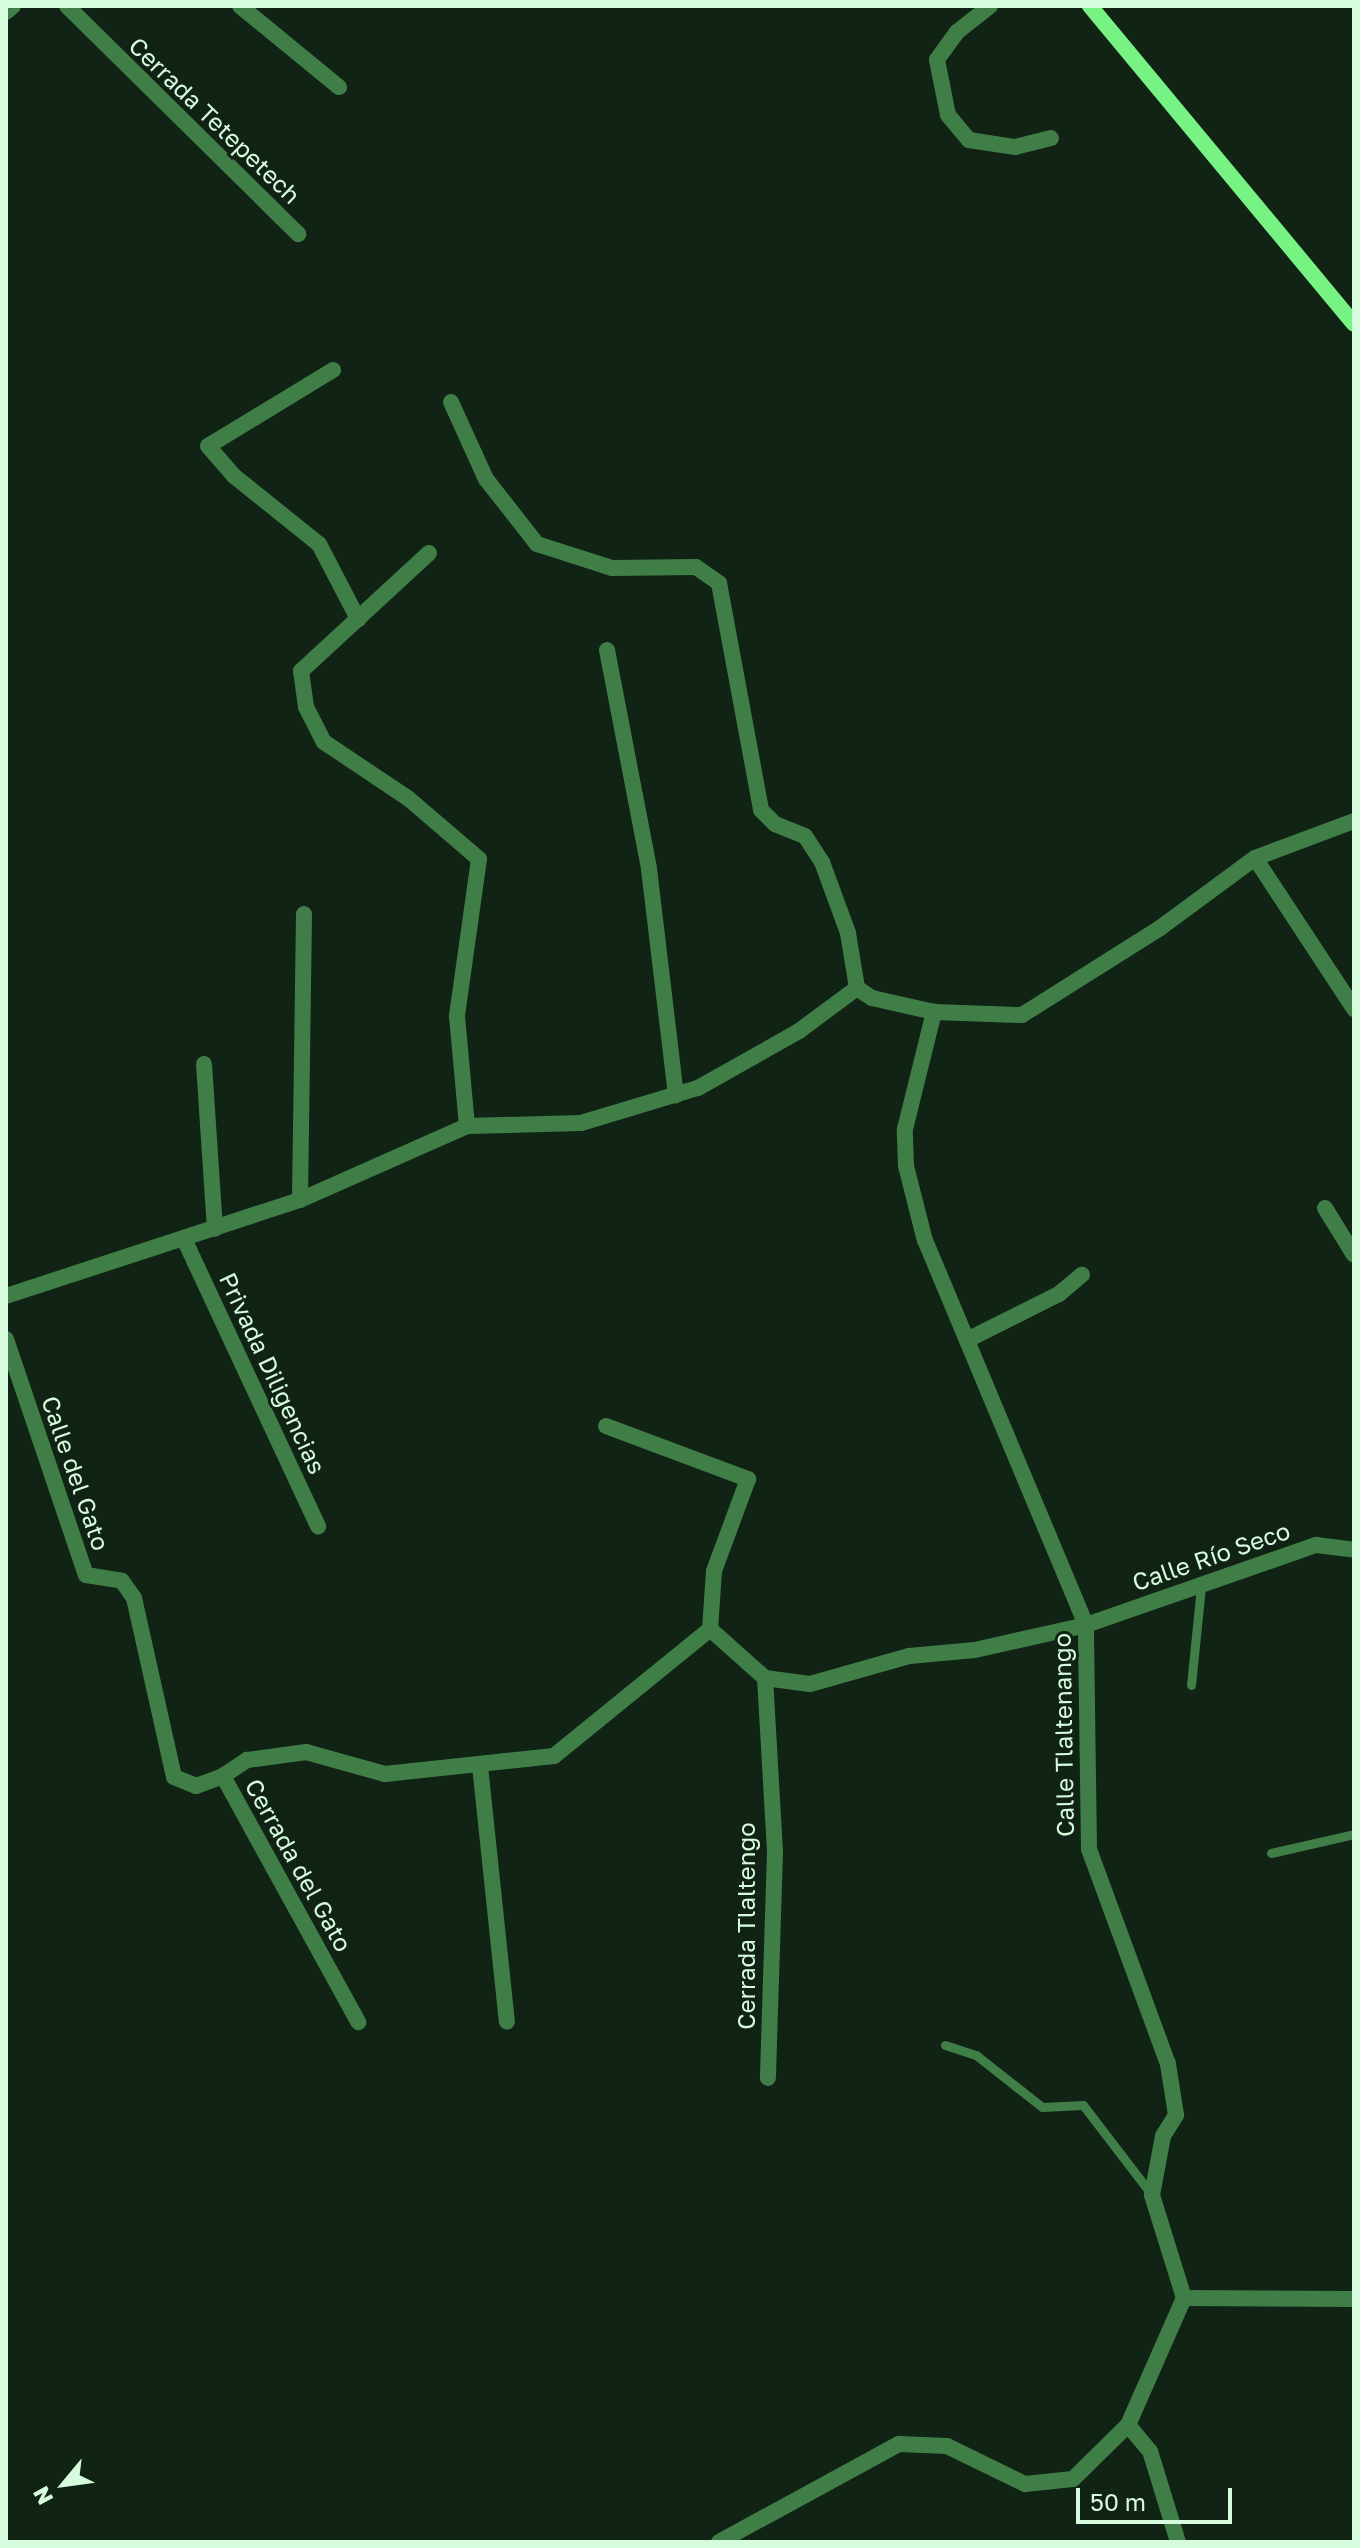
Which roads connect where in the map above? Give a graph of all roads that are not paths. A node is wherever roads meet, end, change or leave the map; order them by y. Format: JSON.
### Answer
{"nodes":[{"id":1,"x":13,"y":6,"type":"edge"},
{"id":2,"x":67,"y":6,"type":"edge"},
{"id":3,"x":240,"y":6,"type":"edge"},
{"id":4,"x":990,"y":6,"type":"edge"},
{"id":5,"x":1090,"y":6,"type":"edge"},
{"id":6,"x":6,"y":12,"type":"edge"},
{"id":7,"x":339,"y":87,"type":"dead end"},
{"id":8,"x":1051,"y":138,"type":"dead end"},
{"id":9,"x":298,"y":234,"type":"dead end"},
{"id":10,"x":1354,"y":324,"type":"edge"},
{"id":11,"x":333,"y":370,"type":"dead end"},
{"id":12,"x":451,"y":402,"type":"dead end"},
{"id":13,"x":429,"y":553,"type":"dead end"},
{"id":14,"x":358,"y":619,"type":"junction"},
{"id":15,"x":607,"y":650,"type":"dead end"},
{"id":16,"x":1354,"y":821,"type":"edge"},
{"id":17,"x":1255,"y":858,"type":"junction"},
{"id":18,"x":304,"y":914,"type":"dead end"},
{"id":19,"x":857,"y":988,"type":"junction"},
{"id":20,"x":1354,"y":1009,"type":"edge"},
{"id":21,"x":934,"y":1012,"type":"junction"},
{"id":22,"x":204,"y":1064,"type":"dead end"},
{"id":23,"x":676,"y":1095,"type":"junction"},
{"id":24,"x":467,"y":1126,"type":"junction"},
{"id":25,"x":300,"y":1200,"type":"junction"},
{"id":26,"x":1325,"y":1208,"type":"dead end"},
{"id":27,"x":215,"y":1229,"type":"junction"},
{"id":28,"x":185,"y":1241,"type":"junction"},
{"id":29,"x":1354,"y":1255,"type":"edge"},
{"id":30,"x":1082,"y":1275,"type":"dead end"},
{"id":31,"x":6,"y":1296,"type":"edge"},
{"id":32,"x":6,"y":1339,"type":"edge"},
{"id":33,"x":967,"y":1340,"type":"junction"},
{"id":34,"x":606,"y":1426,"type":"dead end"},
{"id":35,"x":318,"y":1526,"type":"dead end"},
{"id":36,"x":1354,"y":1550,"type":"edge"},
{"id":37,"x":1201,"y":1586,"type":"junction"},
{"id":38,"x":1086,"y":1625,"type":"junction"},
{"id":39,"x":710,"y":1629,"type":"junction"},
{"id":40,"x":765,"y":1678,"type":"junction"},
{"id":41,"x":1191,"y":1685,"type":"dead end"},
{"id":42,"x":480,"y":1766,"type":"junction"},
{"id":43,"x":223,"y":1776,"type":"junction"},
{"id":44,"x":174,"y":1777,"type":"joint"},
{"id":45,"x":1354,"y":1834,"type":"edge"},
{"id":46,"x":1271,"y":1853,"type":"dead end"},
{"id":47,"x":358,"y":2022,"type":"dead end"},
{"id":48,"x":507,"y":2022,"type":"dead end"},
{"id":49,"x":945,"y":2045,"type":"dead end"},
{"id":50,"x":768,"y":2078,"type":"dead end"},
{"id":51,"x":1152,"y":2195,"type":"junction"},
{"id":52,"x":1184,"y":2298,"type":"junction"},
{"id":53,"x":1354,"y":2299,"type":"edge"},
{"id":54,"x":1128,"y":2425,"type":"junction"},
{"id":55,"x":719,"y":2542,"type":"edge"},
{"id":56,"x":1178,"y":2542,"type":"edge"}],
"edges":[{"from":1,"to":6,"type":"street"},
{"from":2,"to":9,"type":"street","name":"Cerrada Tetepetech"},
{"from":3,"to":7,"type":"street"},
{"from":4,"to":8,"type":"street"},
{"from":5,"to":10,"type":"main road"},
{"from":11,"to":14,"type":"street"},
{"from":12,"to":19,"type":"street"},
{"from":13,"to":14,"type":"street"},
{"from":14,"to":24,"type":"street"},
{"from":15,"to":23,"type":"street"},
{"from":16,"to":17,"type":"street"},
{"from":17,"to":20,"type":"street"},
{"from":17,"to":21,"type":"street"},
{"from":18,"to":25,"type":"street"},
{"from":19,"to":21,"type":"street"},
{"from":19,"to":23,"type":"street"},
{"from":21,"to":33,"type":"street","name":"Calle Tlaltenango"},
{"from":22,"to":27,"type":"street"},
{"from":23,"to":24,"type":"street"},
{"from":24,"to":25,"type":"street"},
{"from":25,"to":27,"type":"street"},
{"from":26,"to":29,"type":"street"},
{"from":27,"to":28,"type":"street"},
{"from":28,"to":31,"type":"street"},
{"from":28,"to":35,"type":"street","name":"Privada Diligencias"},
{"from":30,"to":33,"type":"street"},
{"from":32,"to":44,"type":"street","name":"Calle del Gato"},
{"from":33,"to":38,"type":"street","name":"Calle Tlaltenango"},
{"from":34,"to":39,"type":"street"},
{"from":36,"to":37,"type":"street","name":"Calle Río Seco"},
{"from":37,"to":38,"type":"street","name":"Calle Río Seco"},
{"from":37,"to":41,"type":"lane"},
{"from":38,"to":40,"type":"street","name":"Calle Río Seco"},
{"from":38,"to":51,"type":"street","name":"Calle Tlaltenango"},
{"from":39,"to":40,"type":"street"},
{"from":39,"to":42,"type":"street"},
{"from":40,"to":50,"type":"street","name":"Cerrada Tlaltengo"},
{"from":42,"to":43,"type":"street"},
{"from":42,"to":48,"type":"street"},
{"from":43,"to":44,"type":"street","name":"Cerrada del Gato"},
{"from":43,"to":47,"type":"street","name":"Cerrada del Gato"},
{"from":45,"to":46,"type":"lane"},
{"from":49,"to":51,"type":"lane"},
{"from":51,"to":52,"type":"street","name":"Calle Tlaltenango"},
{"from":52,"to":53,"type":"street"},
{"from":52,"to":54,"type":"street"},
{"from":54,"to":55,"type":"street"},
{"from":54,"to":56,"type":"street"}]}
